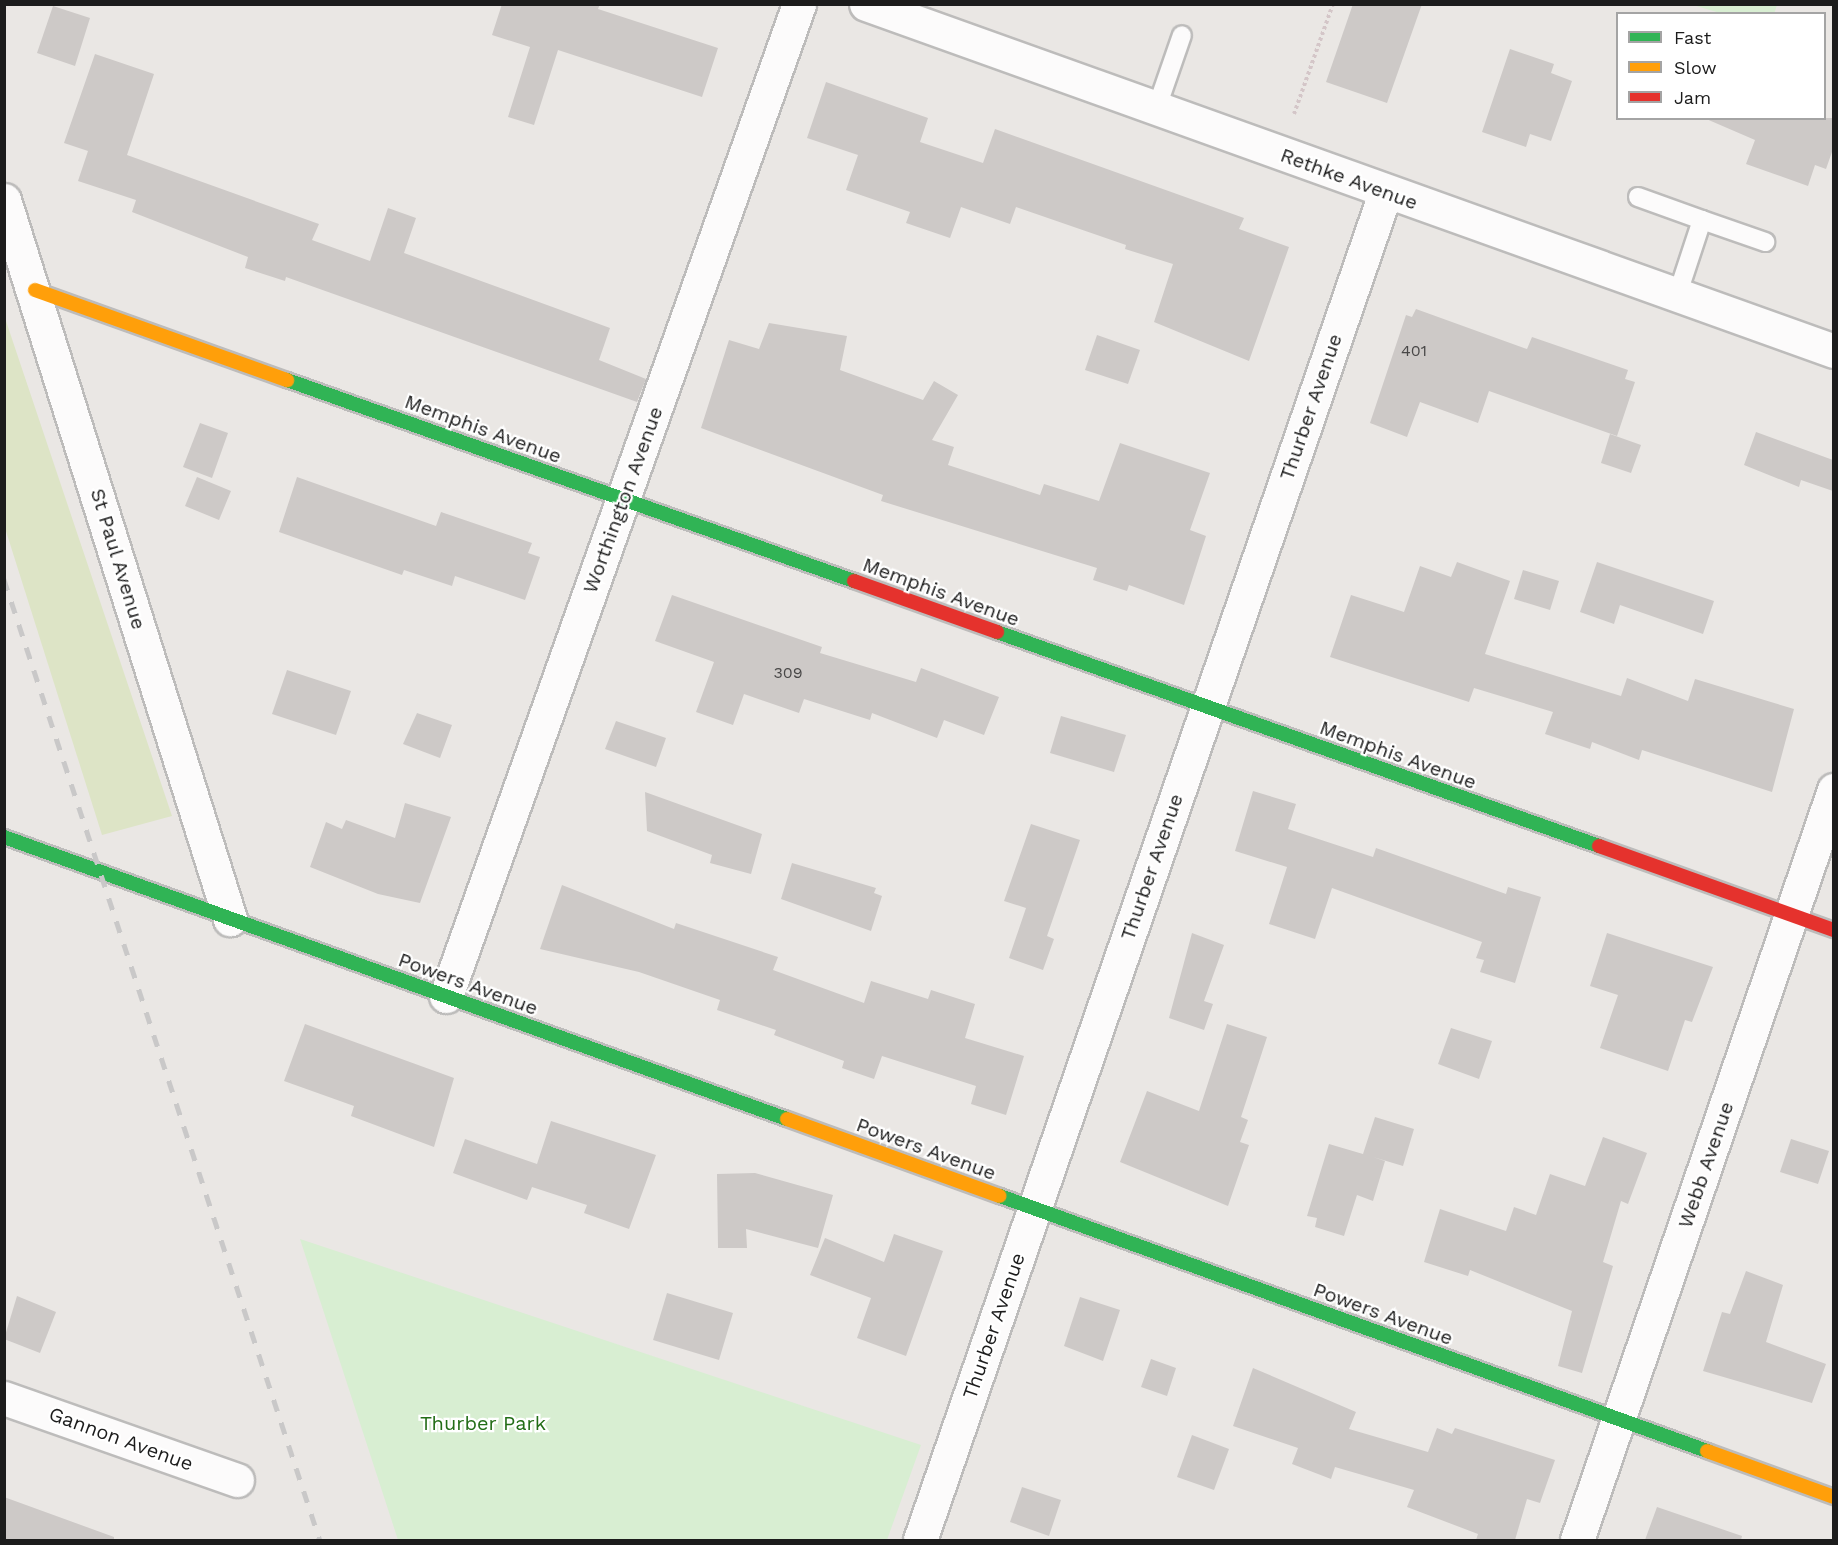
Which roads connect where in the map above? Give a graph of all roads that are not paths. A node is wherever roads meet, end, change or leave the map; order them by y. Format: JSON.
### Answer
{"nodes":[{"id":1,"x":799,"y":4,"type":"edge"},
{"id":2,"x":866,"y":4,"type":"edge"},
{"id":3,"x":1182,"y":35,"type":"dead end"},
{"id":4,"x":1156,"y":110,"type":"junction"},
{"id":5,"x":1385,"y":192,"type":"junction"},
{"id":6,"x":1638,"y":197,"type":"dead end"},
{"id":7,"x":4,"y":200,"type":"edge"},
{"id":8,"x":1702,"y":220,"type":"junction"},
{"id":9,"x":1765,"y":243,"type":"dead end"},
{"id":10,"x":35,"y":290,"type":"junction"},
{"id":11,"x":1677,"y":296,"type":"junction"},
{"id":12,"x":1833,"y":351,"type":"edge"},
{"id":13,"x":623,"y":499,"type":"junction"},
{"id":14,"x":1207,"y":707,"type":"junction"},
{"id":15,"x":1833,"y":790,"type":"edge"},
{"id":16,"x":4,"y":837,"type":"edge"},
{"id":17,"x":1791,"y":915,"type":"junction"},
{"id":18,"x":230,"y":919,"type":"junction"},
{"id":19,"x":1833,"y":930,"type":"edge"},
{"id":20,"x":446,"y":996,"type":"junction"},
{"id":21,"x":1034,"y":1209,"type":"junction"},
{"id":22,"x":4,"y":1398,"type":"edge"},
{"id":23,"x":1619,"y":1419,"type":"junction"},
{"id":24,"x":237,"y":1480,"type":"dead end"},
{"id":25,"x":1833,"y":1497,"type":"edge"},
{"id":26,"x":920,"y":1540,"type":"edge"},
{"id":27,"x":1577,"y":1540,"type":"edge"}],
"edges":[{"from":1,"to":13,"type":"street","name":"Worthington Avenue"},
{"from":2,"to":4,"type":"street","name":"Rethke Avenue"},
{"from":3,"to":4,"type":"lane"},
{"from":4,"to":5,"type":"street","name":"Rethke Avenue"},
{"from":5,"to":11,"type":"street","name":"Rethke Avenue"},
{"from":5,"to":14,"type":"street","name":"Thurber Avenue"},
{"from":6,"to":8,"type":"lane"},
{"from":7,"to":10,"type":"street","name":"St Paul Avenue"},
{"from":8,"to":9,"type":"lane"},
{"from":8,"to":11,"type":"lane"},
{"from":10,"to":13,"type":"street","name":"Memphis Avenue"},
{"from":10,"to":18,"type":"street","name":"St Paul Avenue"},
{"from":11,"to":12,"type":"street","name":"Rethke Avenue"},
{"from":13,"to":14,"type":"street","name":"Memphis Avenue"},
{"from":13,"to":20,"type":"street","name":"Worthington Avenue"},
{"from":14,"to":17,"type":"street","name":"Memphis Avenue"},
{"from":14,"to":21,"type":"street","name":"Thurber Avenue"},
{"from":15,"to":17,"type":"street","name":"Webb Avenue"},
{"from":16,"to":18,"type":"street","name":"Powers Avenue"},
{"from":17,"to":19,"type":"street","name":"Memphis Avenue"},
{"from":17,"to":23,"type":"street","name":"Webb Avenue"},
{"from":18,"to":20,"type":"street","name":"Powers Avenue"},
{"from":20,"to":21,"type":"street","name":"Powers Avenue"},
{"from":21,"to":23,"type":"street","name":"Powers Avenue"},
{"from":21,"to":26,"type":"street","name":"Thurber Avenue"},
{"from":22,"to":24,"type":"street","name":"Gannon Avenue"},
{"from":23,"to":25,"type":"street","name":"Powers Avenue"},
{"from":23,"to":27,"type":"street","name":"Webb Avenue"}]}
